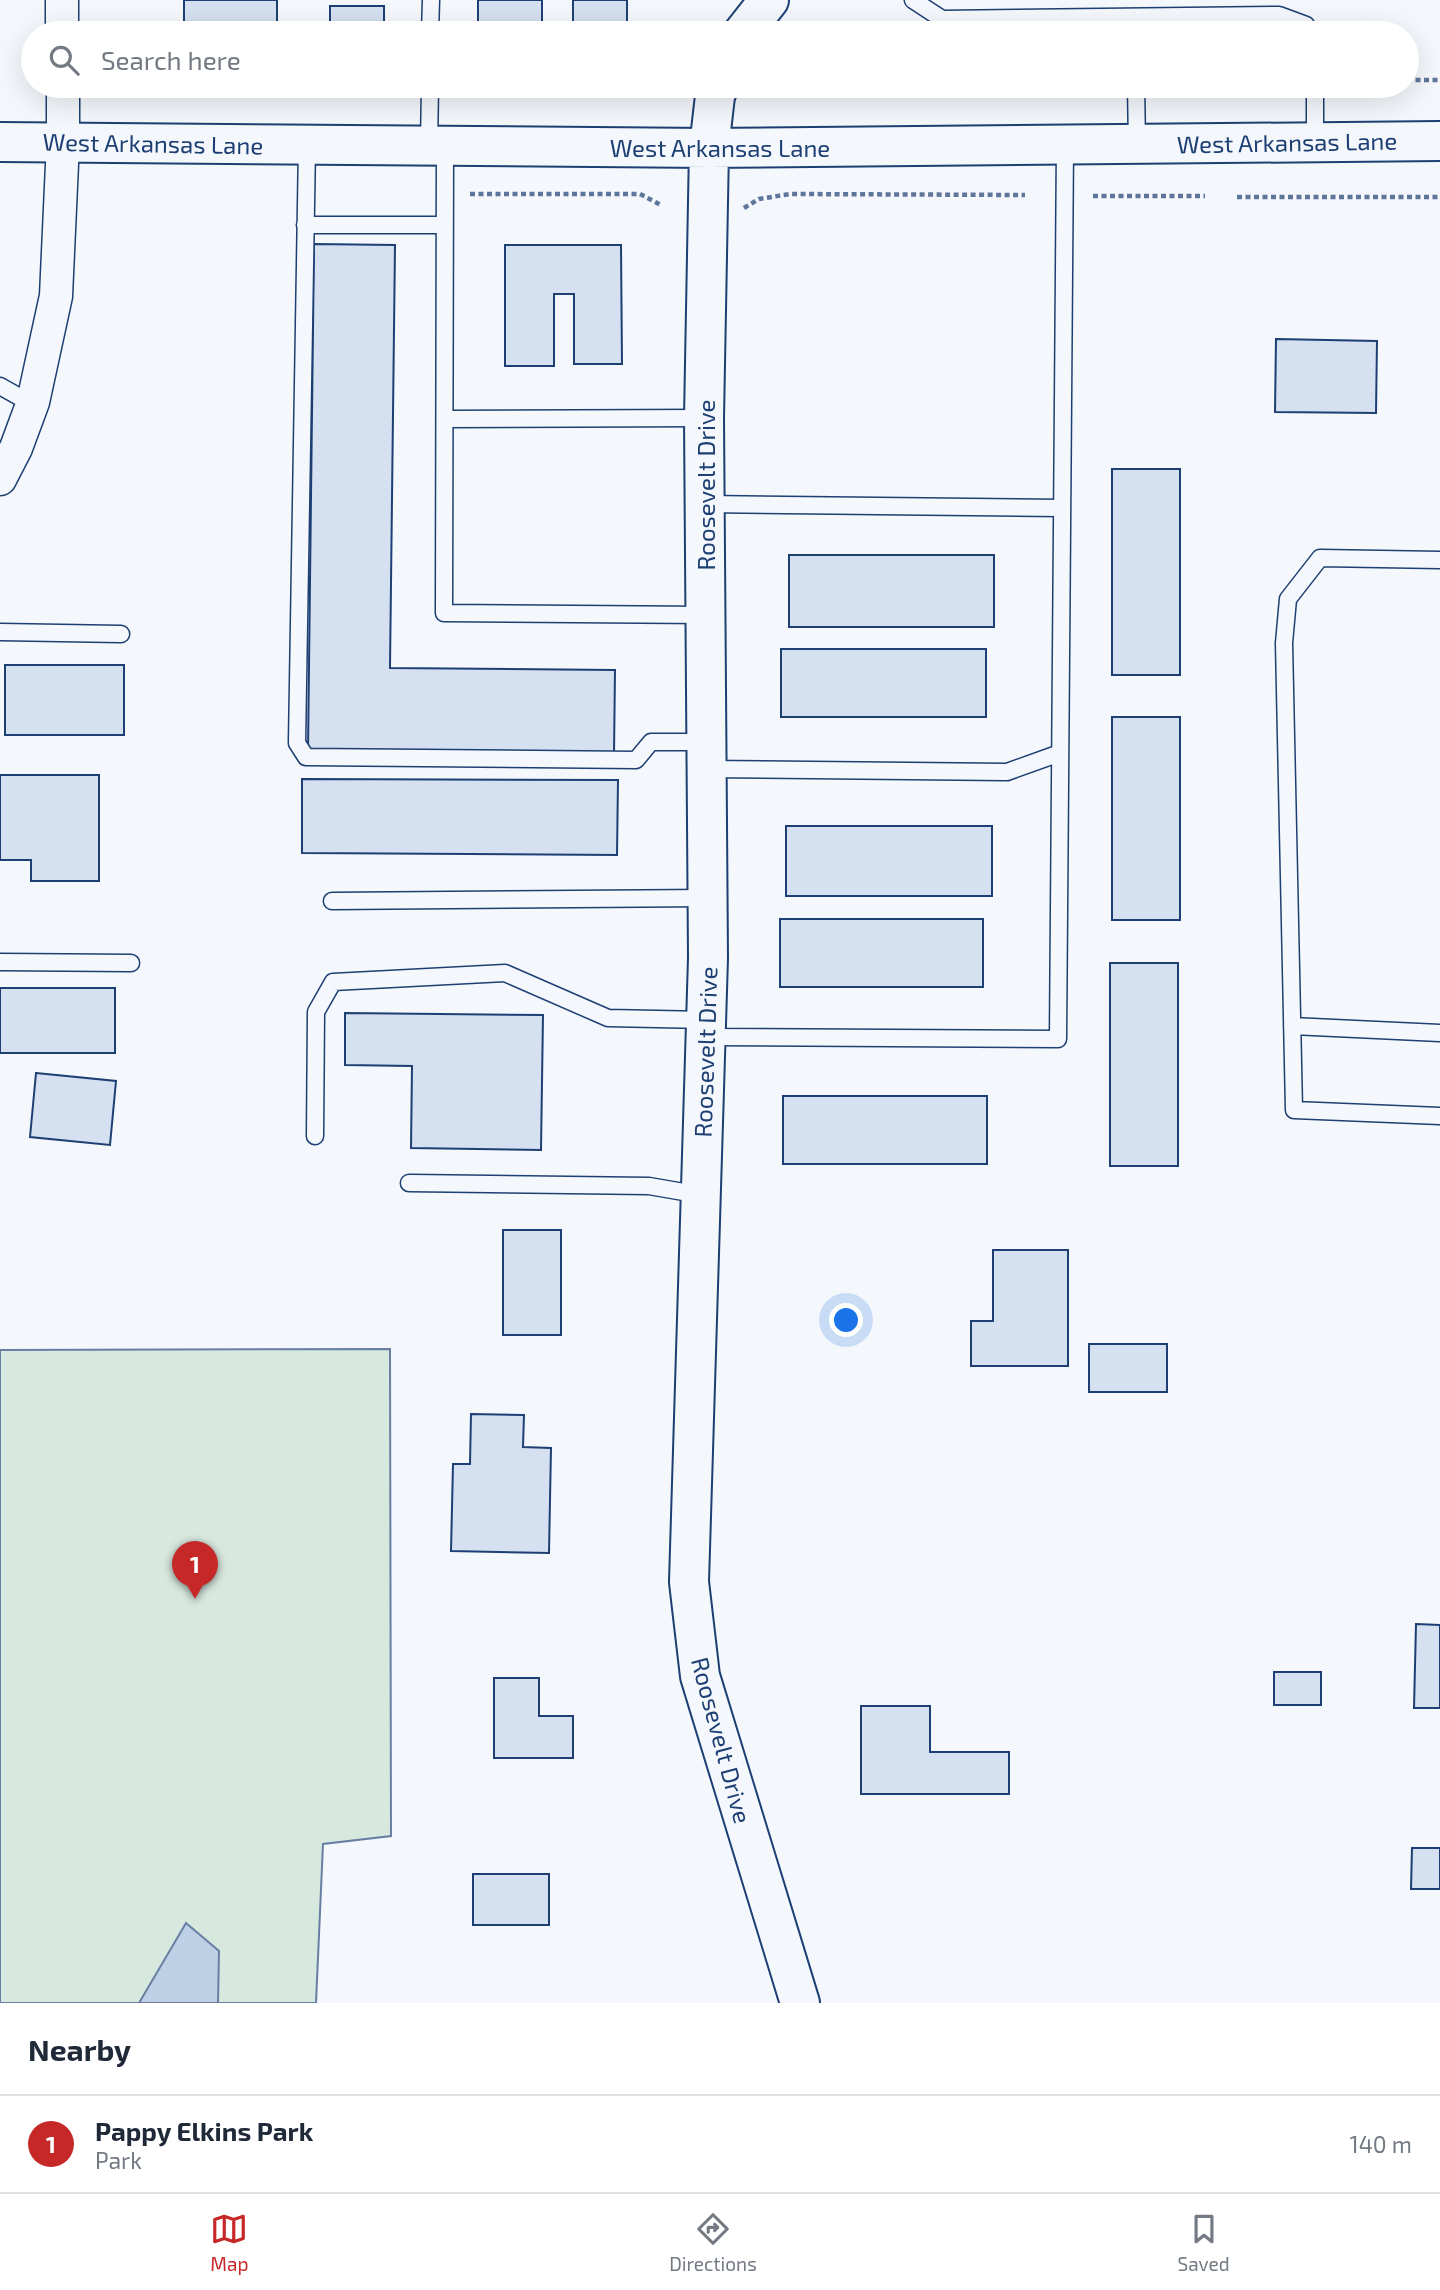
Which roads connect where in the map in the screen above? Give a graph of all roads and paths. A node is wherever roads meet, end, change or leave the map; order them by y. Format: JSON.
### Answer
{"nodes":[{"id":1,"x":62,"y":0,"type":"edge"},
{"id":2,"x":430,"y":0,"type":"edge"},
{"id":3,"x":769,"y":0,"type":"edge"},
{"id":4,"x":913,"y":0,"type":"edge"},
{"id":5,"x":62,"y":21,"type":"edge"},
{"id":6,"x":430,"y":21,"type":"edge"},
{"id":7,"x":752,"y":21,"type":"edge"},
{"id":8,"x":1007,"y":21,"type":"edge"},
{"id":9,"x":1193,"y":21,"type":"edge"},
{"id":10,"x":1295,"y":21,"type":"edge"},
{"id":11,"x":1419,"y":80,"type":"edge"},
{"id":12,"x":1440,"y":80,"type":"edge"},
{"id":13,"x":63,"y":98,"type":"edge"},
{"id":14,"x":431,"y":98,"type":"edge"},
{"id":15,"x":715,"y":98,"type":"edge"},
{"id":16,"x":1136,"y":98,"type":"edge"},
{"id":17,"x":1315,"y":98,"type":"edge"},
{"id":18,"x":1440,"y":141,"type":"edge"},
{"id":19,"x":0,"y":142,"type":"edge"},
{"id":20,"x":63,"y":142,"type":"junction"},
{"id":21,"x":1315,"y":142,"type":"junction"},
{"id":22,"x":1065,"y":144,"type":"junction"},
{"id":23,"x":1137,"y":144,"type":"junction"},
{"id":24,"x":307,"y":145,"type":"junction"},
{"id":25,"x":437,"y":146,"type":"junction"},
{"id":26,"x":709,"y":148,"type":"junction"},
{"id":27,"x":470,"y":194,"type":"dead end"},
{"id":28,"x":1025,"y":195,"type":"dead end"},
{"id":29,"x":1093,"y":196,"type":"dead end"},
{"id":30,"x":1205,"y":196,"type":"dead end"},
{"id":31,"x":1237,"y":197,"type":"dead end"},
{"id":32,"x":1440,"y":197,"type":"edge"},
{"id":33,"x":759,"y":199,"type":"dead end"},
{"id":34,"x":661,"y":205,"type":"dead end"},
{"id":35,"x":304,"y":225,"type":"junction"},
{"id":36,"x":444,"y":225,"type":"junction"},
{"id":37,"x":0,"y":386,"type":"edge"},
{"id":38,"x":32,"y":404,"type":"junction"},
{"id":39,"x":704,"y":418,"type":"junction"},
{"id":40,"x":445,"y":419,"type":"junction"},
{"id":41,"x":0,"y":479,"type":"edge"},
{"id":42,"x":705,"y":504,"type":"junction"},
{"id":43,"x":1062,"y":508,"type":"junction"},
{"id":44,"x":1440,"y":560,"type":"edge"},
{"id":45,"x":706,"y":614,"type":"junction"},
{"id":46,"x":0,"y":632,"type":"edge"},
{"id":47,"x":121,"y":634,"type":"dead end"},
{"id":48,"x":1060,"y":753,"type":"junction"},
{"id":49,"x":706,"y":755,"type":"junction"},
{"id":50,"x":708,"y":898,"type":"junction"},
{"id":51,"x":332,"y":901,"type":"dead end"},
{"id":52,"x":0,"y":962,"type":"edge"},
{"id":53,"x":131,"y":964,"type":"dead end"},
{"id":54,"x":1292,"y":1026,"type":"junction"},
{"id":55,"x":706,"y":1028,"type":"junction"},
{"id":56,"x":1440,"y":1033,"type":"edge"},
{"id":57,"x":1440,"y":1115,"type":"edge"},
{"id":58,"x":315,"y":1136,"type":"dead end"},
{"id":59,"x":409,"y":1183,"type":"dead end"},
{"id":60,"x":701,"y":1195,"type":"junction"},
{"id":61,"x":800,"y":2003,"type":"edge"}],
"edges":[{"from":1,"to":5,"type":"street"},
{"from":2,"to":6,"type":"lane"},
{"from":3,"to":7,"type":"street"},
{"from":4,"to":8,"type":"lane"},
{"from":9,"to":10,"type":"lane"},
{"from":11,"to":12,"type":"path"},
{"from":13,"to":20,"type":"street"},
{"from":14,"to":25,"type":"lane"},
{"from":15,"to":26,"type":"street","name":"Roosevelt Drive"},
{"from":16,"to":23,"type":"lane"},
{"from":17,"to":21,"type":"lane"},
{"from":18,"to":21,"type":"street","name":"West Arkansas Lane"},
{"from":19,"to":20,"type":"street","name":"West Arkansas Lane"},
{"from":20,"to":24,"type":"street","name":"West Arkansas Lane"},
{"from":20,"to":38,"type":"street"},
{"from":21,"to":23,"type":"street","name":"West Arkansas Lane"},
{"from":22,"to":23,"type":"street","name":"West Arkansas Lane"},
{"from":22,"to":26,"type":"street","name":"West Arkansas Lane"},
{"from":22,"to":43,"type":"lane"},
{"from":24,"to":25,"type":"street","name":"West Arkansas Lane"},
{"from":24,"to":35,"type":"lane"},
{"from":25,"to":26,"type":"street","name":"West Arkansas Lane"},
{"from":25,"to":36,"type":"lane"},
{"from":26,"to":39,"type":"street","name":"Roosevelt Drive"},
{"from":27,"to":34,"type":"path"},
{"from":28,"to":33,"type":"path"},
{"from":29,"to":30,"type":"path"},
{"from":31,"to":32,"type":"path"},
{"from":35,"to":36,"type":"lane"},
{"from":35,"to":49,"type":"lane"},
{"from":36,"to":40,"type":"lane"},
{"from":37,"to":38,"type":"lane"},
{"from":38,"to":41,"type":"street"},
{"from":39,"to":40,"type":"lane"},
{"from":39,"to":42,"type":"street","name":"Roosevelt Drive"},
{"from":40,"to":45,"type":"lane"},
{"from":42,"to":43,"type":"lane"},
{"from":42,"to":45,"type":"street","name":"Roosevelt Drive"},
{"from":43,"to":48,"type":"lane"},
{"from":44,"to":54,"type":"lane"},
{"from":45,"to":49,"type":"street","name":"Roosevelt Drive"},
{"from":46,"to":47,"type":"lane"},
{"from":48,"to":49,"type":"lane"},
{"from":48,"to":55,"type":"lane"},
{"from":49,"to":50,"type":"street","name":"Roosevelt Drive"},
{"from":50,"to":51,"type":"lane"},
{"from":50,"to":55,"type":"street","name":"Roosevelt Drive"},
{"from":52,"to":53,"type":"lane"},
{"from":54,"to":56,"type":"lane"},
{"from":54,"to":57,"type":"lane"},
{"from":55,"to":58,"type":"lane"},
{"from":55,"to":60,"type":"street","name":"Roosevelt Drive"},
{"from":59,"to":60,"type":"lane"},
{"from":60,"to":61,"type":"street","name":"Roosevelt Drive"}]}
